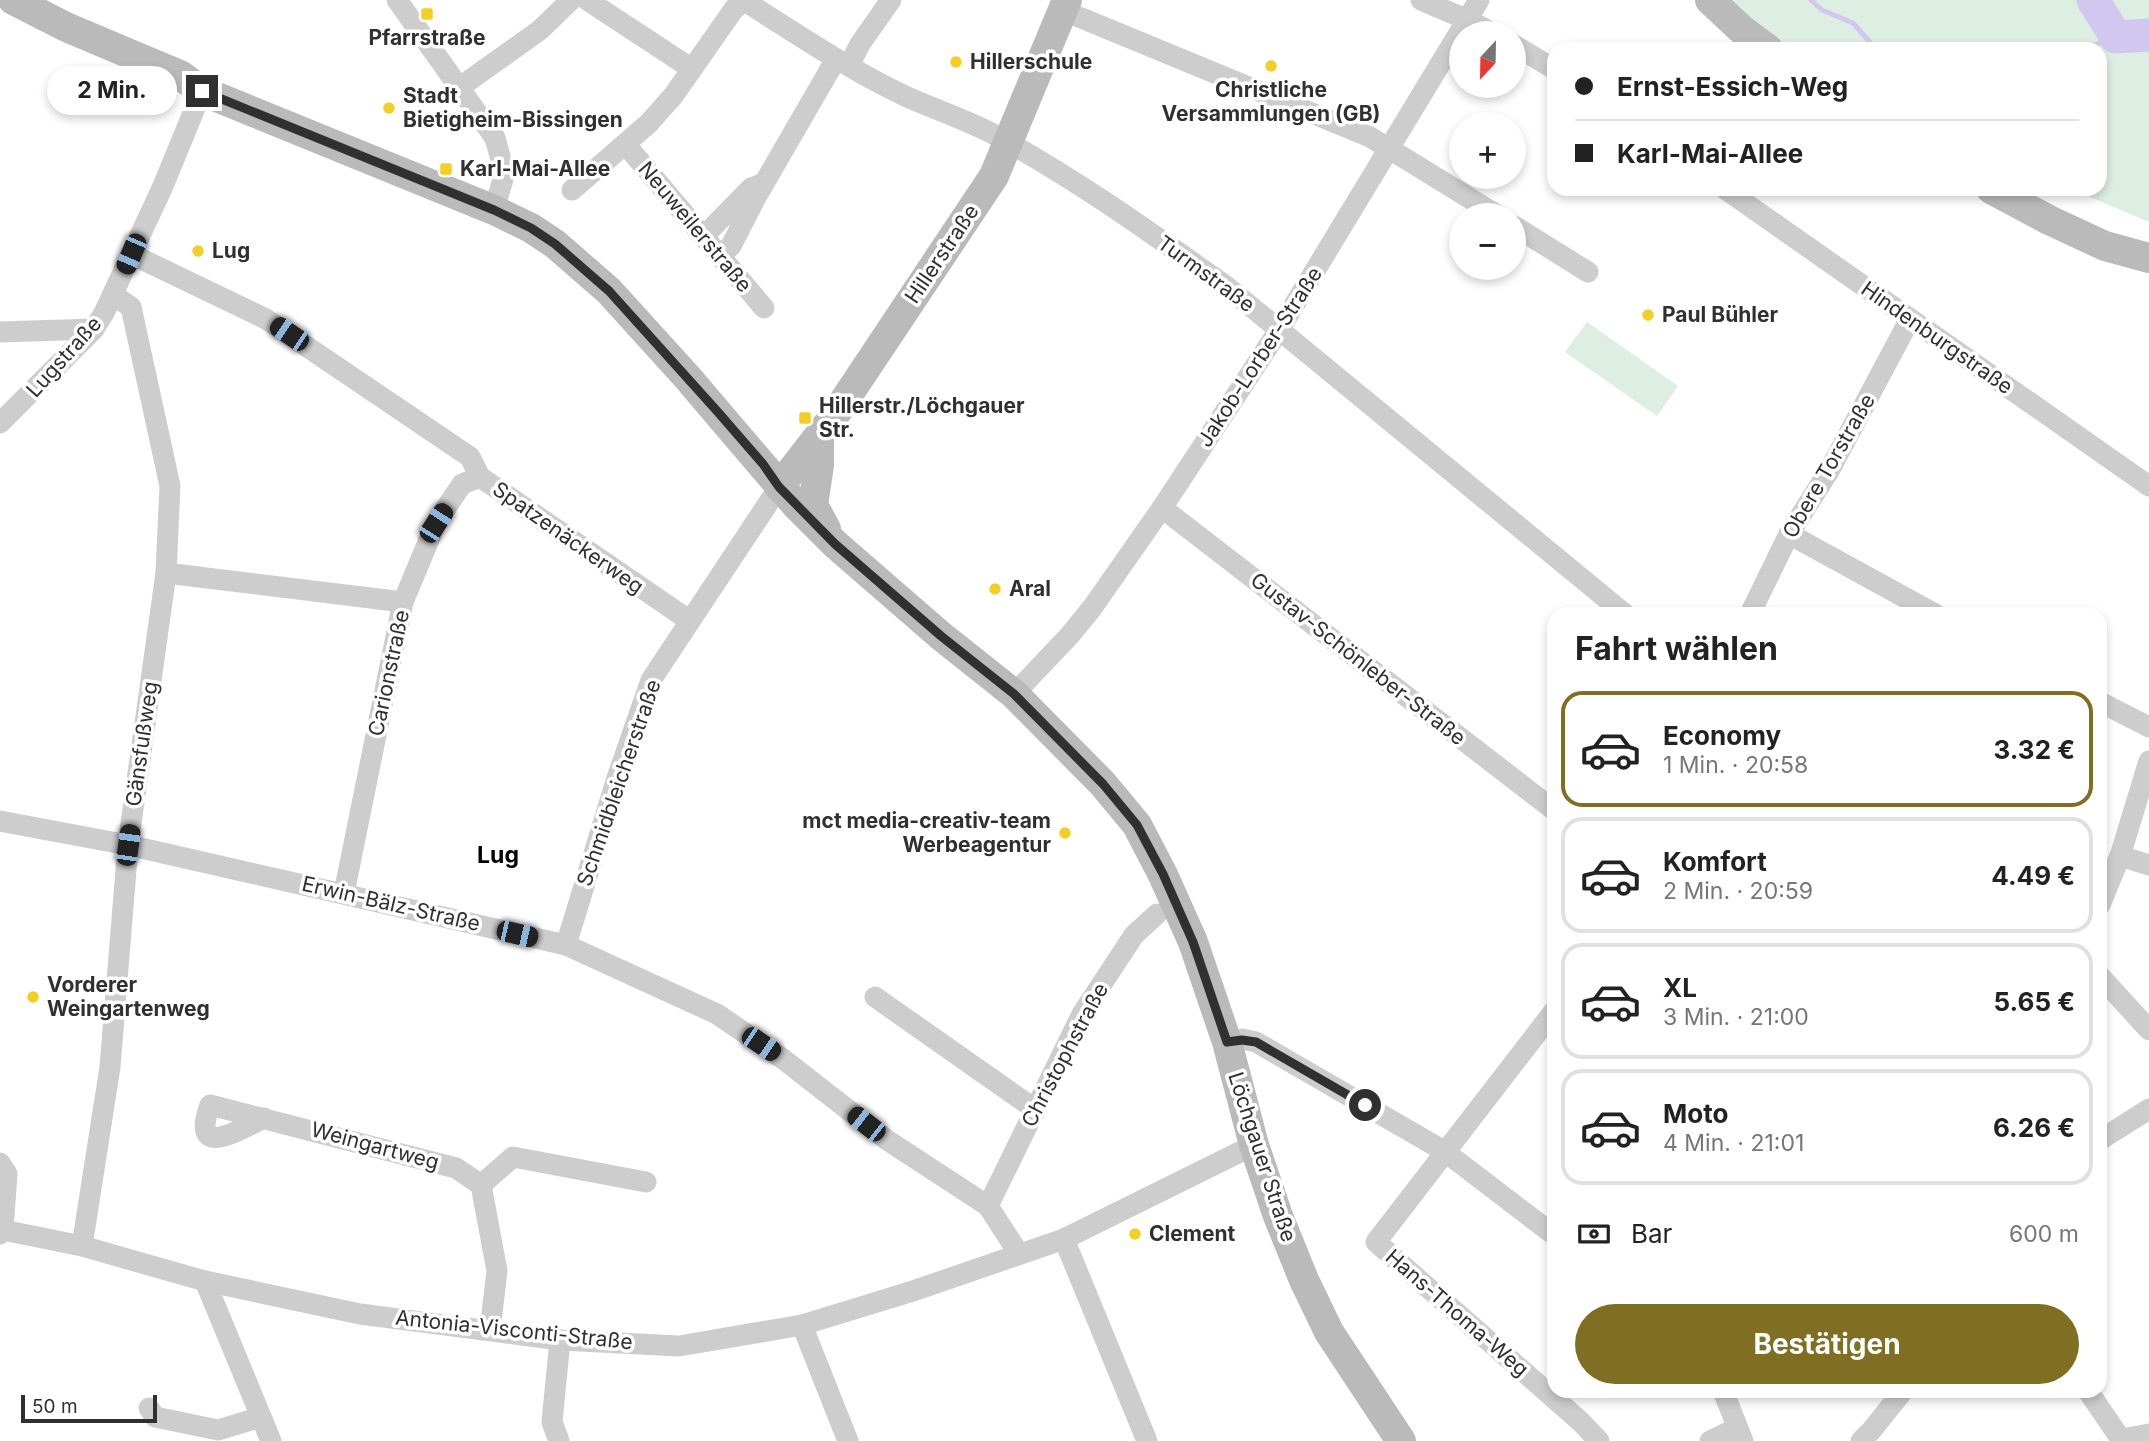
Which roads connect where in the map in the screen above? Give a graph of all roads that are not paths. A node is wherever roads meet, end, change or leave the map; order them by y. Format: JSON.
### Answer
{"nodes":[{"id":1,"x":13,"y":0,"type":"edge"},
{"id":2,"x":397,"y":0,"type":"edge"},
{"id":3,"x":571,"y":0,"type":"edge"},
{"id":4,"x":587,"y":0,"type":"edge"},
{"id":5,"x":744,"y":0,"type":"edge"},
{"id":6,"x":891,"y":0,"type":"edge"},
{"id":7,"x":1421,"y":0,"type":"edge"},
{"id":8,"x":1479,"y":0,"type":"edge"},
{"id":9,"x":1710,"y":0,"type":"edge"},
{"id":10,"x":1065,"y":5,"type":"edge"},
{"id":11,"x":0,"y":11,"type":"edge"},
{"id":12,"x":1468,"y":20,"type":"junction"},
{"id":13,"x":1759,"y":42,"type":"edge"},
{"id":14,"x":1526,"y":52,"type":"edge"},
{"id":15,"x":843,"y":62,"type":"junction"},
{"id":16,"x":1547,"y":65,"type":"edge"},
{"id":17,"x":692,"y":69,"type":"junction"},
{"id":18,"x":460,"y":87,"type":"junction"},
{"id":19,"x":202,"y":91,"type":"junction"},
{"id":20,"x":1009,"y":142,"type":"junction"},
{"id":21,"x":626,"y":145,"type":"junction"},
{"id":22,"x":1390,"y":148,"type":"junction"},
{"id":23,"x":764,"y":184,"type":"junction"},
{"id":24,"x":572,"y":190,"type":"dead end"},
{"id":25,"x":1735,"y":196,"type":"edge"},
{"id":26,"x":2004,"y":196,"type":"edge"},
{"id":27,"x":1478,"y":203,"type":"edge"},
{"id":28,"x":494,"y":210,"type":"junction"},
{"id":29,"x":1526,"y":233,"type":"edge"},
{"id":30,"x":704,"y":236,"type":"junction"},
{"id":31,"x":131,"y":254,"type":"junction"},
{"id":32,"x":720,"y":255,"type":"junction"},
{"id":33,"x":2149,"y":258,"type":"edge"},
{"id":34,"x":1588,"y":272,"type":"dead end"},
{"id":35,"x":113,"y":295,"type":"junction"},
{"id":36,"x":764,"y":309,"type":"dead end"},
{"id":37,"x":1910,"y":319,"type":"junction"},
{"id":38,"x":94,"y":329,"type":"junction"},
{"id":39,"x":1279,"y":330,"type":"junction"},
{"id":40,"x":0,"y":332,"type":"edge"},
{"id":41,"x":0,"y":423,"type":"edge"},
{"id":42,"x":819,"y":438,"type":"junction"},
{"id":43,"x":480,"y":477,"type":"junction"},
{"id":44,"x":2149,"y":486,"type":"edge"},
{"id":45,"x":779,"y":487,"type":"junction"},
{"id":46,"x":1162,"y":508,"type":"junction"},
{"id":47,"x":1789,"y":534,"type":"junction"},
{"id":48,"x":835,"y":544,"type":"junction"},
{"id":49,"x":166,"y":573,"type":"junction"},
{"id":50,"x":402,"y":603,"type":"junction"},
{"id":51,"x":1616,"y":607,"type":"edge"},
{"id":52,"x":1753,"y":607,"type":"edge"},
{"id":53,"x":1922,"y":607,"type":"edge"},
{"id":54,"x":690,"y":621,"type":"junction"},
{"id":55,"x":1014,"y":694,"type":"junction"},
{"id":56,"x":2107,"y":706,"type":"edge"},
{"id":57,"x":2149,"y":727,"type":"edge"},
{"id":58,"x":2149,"y":761,"type":"edge"},
{"id":59,"x":1547,"y":805,"type":"edge"},
{"id":60,"x":0,"y":821,"type":"edge"},
{"id":61,"x":128,"y":845,"type":"junction"},
{"id":62,"x":2120,"y":856,"type":"junction"},
{"id":63,"x":2149,"y":865,"type":"edge"},
{"id":64,"x":2107,"y":888,"type":"edge"},
{"id":65,"x":344,"y":893,"type":"junction"},
{"id":66,"x":1157,"y":914,"type":"dead end"},
{"id":67,"x":566,"y":945,"type":"junction"},
{"id":68,"x":2107,"y":984,"type":"edge"},
{"id":69,"x":875,"y":997,"type":"dead end"},
{"id":70,"x":1547,"y":1021,"type":"edge"},
{"id":71,"x":2149,"y":1030,"type":"edge"},
{"id":72,"x":1227,"y":1042,"type":"junction"},
{"id":73,"x":1036,"y":1110,"type":"junction"},
{"id":74,"x":2149,"y":1110,"type":"edge"},
{"id":75,"x":264,"y":1118,"type":"dead end"},
{"id":76,"x":2107,"y":1136,"type":"edge"},
{"id":77,"x":1255,"y":1145,"type":"junction"},
{"id":78,"x":1444,"y":1151,"type":"junction"},
{"id":79,"x":0,"y":1163,"type":"edge"},
{"id":80,"x":646,"y":1182,"type":"dead end"},
{"id":81,"x":481,"y":1185,"type":"junction"},
{"id":82,"x":988,"y":1206,"type":"junction"},
{"id":83,"x":1547,"y":1230,"type":"edge"},
{"id":84,"x":2,"y":1232,"type":"edge"},
{"id":85,"x":1064,"y":1239,"type":"junction"},
{"id":86,"x":82,"y":1246,"type":"junction"},
{"id":87,"x":1019,"y":1254,"type":"junction"},
{"id":88,"x":205,"y":1280,"type":"junction"},
{"id":89,"x":802,"y":1325,"type":"junction"},
{"id":90,"x":491,"y":1331,"type":"junction"},
{"id":91,"x":560,"y":1340,"type":"junction"},
{"id":92,"x":1547,"y":1392,"type":"edge"},
{"id":93,"x":1554,"y":1398,"type":"edge"},
{"id":94,"x":1726,"y":1398,"type":"edge"},
{"id":95,"x":1897,"y":1398,"type":"edge"},
{"id":96,"x":2093,"y":1398,"type":"edge"},
{"id":97,"x":149,"y":1408,"type":"dead end"},
{"id":98,"x":261,"y":1417,"type":"junction"},
{"id":99,"x":1740,"y":1434,"type":"edge"},
{"id":100,"x":2149,"y":1434,"type":"edge"},
{"id":101,"x":2122,"y":1440,"type":"edge"},
{"id":102,"x":271,"y":1441,"type":"edge"},
{"id":103,"x":559,"y":1441,"type":"edge"},
{"id":104,"x":848,"y":1441,"type":"edge"},
{"id":105,"x":1147,"y":1441,"type":"edge"},
{"id":106,"x":1401,"y":1441,"type":"edge"},
{"id":107,"x":1599,"y":1441,"type":"edge"},
{"id":108,"x":1710,"y":1441,"type":"edge"},
{"id":109,"x":1861,"y":1441,"type":"edge"}],
"edges":[{"from":1,"to":19,"type":"main road"},
{"from":2,"to":18,"type":"street"},
{"from":3,"to":18,"type":"street"},
{"from":4,"to":17,"type":"street"},
{"from":5,"to":15,"type":"street","name":"Turmstraße"},
{"from":5,"to":17,"type":"street","name":"Neuweilerstraße"},
{"from":6,"to":15,"type":"street"},
{"from":7,"to":12,"type":"street"},
{"from":8,"to":12,"type":"street","name":"Jakob-Lorber-Straße"},
{"from":9,"to":13,"type":"main road"},
{"from":10,"to":20,"type":"main road","name":"Hillerstraße"},
{"from":10,"to":22,"type":"street"},
{"from":11,"to":19,"type":"main road"},
{"from":12,"to":22,"type":"street","name":"Jakob-Lorber-Straße"},
{"from":14,"to":16,"type":"street"},
{"from":15,"to":20,"type":"street","name":"Turmstraße"},
{"from":15,"to":23,"type":"street"},
{"from":17,"to":21,"type":"street","name":"Neuweilerstraße"},
{"from":18,"to":28,"type":"street"},
{"from":19,"to":28,"type":"main road"},
{"from":19,"to":31,"type":"street","name":"Lugstraße"},
{"from":20,"to":39,"type":"street","name":"Turmstraße"},
{"from":20,"to":42,"type":"main road","name":"Hillerstraße"},
{"from":21,"to":24,"type":"street","name":"Neuweilerstraße"},
{"from":21,"to":30,"type":"street","name":"Neuweilerstraße"},
{"from":22,"to":27,"type":"street"},
{"from":22,"to":39,"type":"street","name":"Jakob-Lorber-Straße"},
{"from":23,"to":30,"type":"street"},
{"from":23,"to":32,"type":"street"},
{"from":25,"to":37,"type":"street","name":"Hindenburgstraße"},
{"from":26,"to":33,"type":"main road"},
{"from":28,"to":45,"type":"main road","name":"Löchgauer Straße"},
{"from":29,"to":34,"type":"street"},
{"from":30,"to":32,"type":"street","name":"Neuweilerstraße"},
{"from":31,"to":35,"type":"street","name":"Lugstraße"},
{"from":31,"to":43,"type":"street","name":"Spatzenäckerweg"},
{"from":32,"to":36,"type":"street","name":"Neuweilerstraße"},
{"from":35,"to":38,"type":"street","name":"Lugstraße"},
{"from":35,"to":49,"type":"street","name":"Gänsfußweg"},
{"from":37,"to":44,"type":"street","name":"Hindenburgstraße"},
{"from":37,"to":47,"type":"street","name":"Obere Torstraße"},
{"from":38,"to":40,"type":"street"},
{"from":38,"to":41,"type":"street","name":"Lugstraße"},
{"from":39,"to":46,"type":"street","name":"Jakob-Lorber-Straße"},
{"from":39,"to":51,"type":"street","name":"Turmstraße"},
{"from":42,"to":45,"type":"main road","name":"Hillerstraße"},
{"from":42,"to":48,"type":"main road"},
{"from":43,"to":50,"type":"street","name":"Carionstraße"},
{"from":43,"to":54,"type":"street","name":"Spatzenäckerweg"},
{"from":45,"to":48,"type":"main road","name":"Löchgauer Straße"},
{"from":45,"to":54,"type":"street","name":"Schmidbleicherstraße"},
{"from":46,"to":55,"type":"street","name":"Jakob-Lorber-Straße"},
{"from":46,"to":59,"type":"street","name":"Gustav-Schönleber-Straße"},
{"from":47,"to":52,"type":"street","name":"Obere Torstraße"},
{"from":47,"to":53,"type":"street"},
{"from":48,"to":55,"type":"main road","name":"Löchgauer Straße"},
{"from":49,"to":50,"type":"street"},
{"from":49,"to":61,"type":"street","name":"Gänsfußweg"},
{"from":50,"to":65,"type":"street","name":"Carionstraße"},
{"from":54,"to":67,"type":"street","name":"Schmidbleicherstraße"},
{"from":55,"to":72,"type":"main road","name":"Löchgauer Straße"},
{"from":56,"to":57,"type":"street"},
{"from":58,"to":62,"type":"street"},
{"from":60,"to":61,"type":"street","name":"Erwin-Bälz-Straße"},
{"from":61,"to":65,"type":"street","name":"Erwin-Bälz-Straße"},
{"from":61,"to":86,"type":"street","name":"Gänsfußweg"},
{"from":62,"to":63,"type":"street"},
{"from":62,"to":64,"type":"street"},
{"from":65,"to":67,"type":"street","name":"Erwin-Bälz-Straße"},
{"from":66,"to":73,"type":"street","name":"Christophstraße"},
{"from":67,"to":82,"type":"street","name":"Erwin-Bälz-Straße"},
{"from":68,"to":71,"type":"street"},
{"from":69,"to":73,"type":"street"},
{"from":70,"to":78,"type":"street"},
{"from":72,"to":77,"type":"main road","name":"Löchgauer Straße"},
{"from":72,"to":78,"type":"street"},
{"from":73,"to":82,"type":"street","name":"Christophstraße"},
{"from":74,"to":76,"type":"street"},
{"from":75,"to":81,"type":"street","name":"Weingartweg"},
{"from":77,"to":85,"type":"street","name":"Antonia-Visconti-Straße"},
{"from":77,"to":106,"type":"main road","name":"Löchgauer Straße"},
{"from":78,"to":83,"type":"street"},
{"from":78,"to":92,"type":"street","name":"Hans-Thoma-Weg"},
{"from":79,"to":84,"type":"street"},
{"from":80,"to":81,"type":"street"},
{"from":81,"to":90,"type":"street"},
{"from":82,"to":87,"type":"street","name":"Erwin-Bälz-Straße"},
{"from":84,"to":86,"type":"street","name":"Antonia-Visconti-Straße"},
{"from":85,"to":87,"type":"street","name":"Antonia-Visconti-Straße"},
{"from":85,"to":105,"type":"street"},
{"from":86,"to":88,"type":"street","name":"Antonia-Visconti-Straße"},
{"from":87,"to":89,"type":"street","name":"Antonia-Visconti-Straße"},
{"from":88,"to":90,"type":"street","name":"Antonia-Visconti-Straße"},
{"from":88,"to":98,"type":"street"},
{"from":89,"to":91,"type":"street","name":"Antonia-Visconti-Straße"},
{"from":89,"to":104,"type":"street"},
{"from":90,"to":91,"type":"street","name":"Antonia-Visconti-Straße"},
{"from":91,"to":103,"type":"street"},
{"from":93,"to":107,"type":"street","name":"Hans-Thoma-Weg"},
{"from":94,"to":99,"type":"street"},
{"from":95,"to":109,"type":"street"},
{"from":96,"to":101,"type":"street"},
{"from":97,"to":98,"type":"street"},
{"from":98,"to":102,"type":"street"},
{"from":99,"to":108,"type":"street"},
{"from":100,"to":101,"type":"street"}]}
